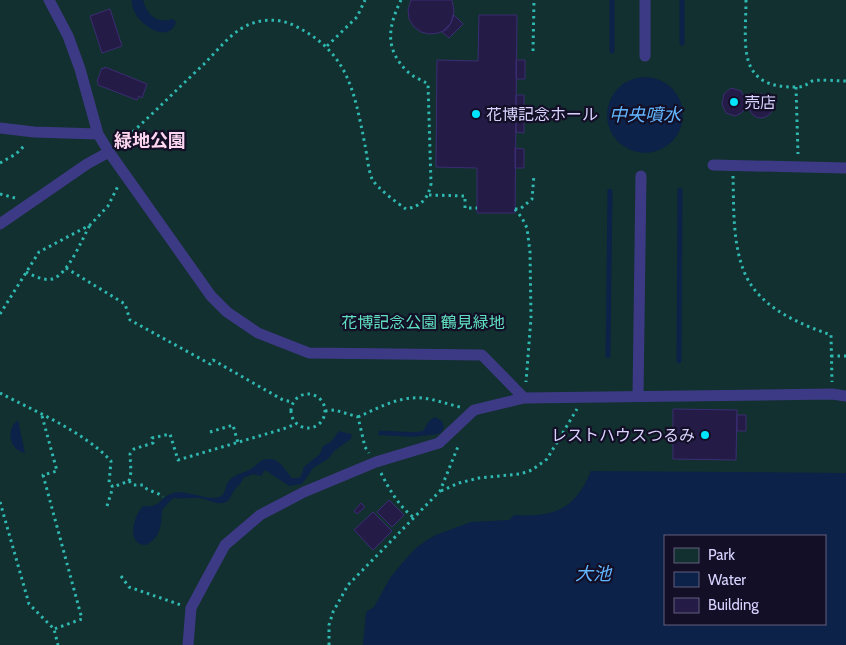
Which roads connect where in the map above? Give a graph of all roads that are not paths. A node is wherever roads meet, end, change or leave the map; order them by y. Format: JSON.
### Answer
{"nodes":[{"id":1,"x":50,"y":0,"type":"edge"},
{"id":2,"x":645,"y":0,"type":"edge"},
{"id":3,"x":645,"y":56,"type":"dead end"},
{"id":4,"x":0,"y":128,"type":"edge"},
{"id":5,"x":98,"y":134,"type":"junction"},
{"id":6,"x":109,"y":152,"type":"junction"},
{"id":7,"x":712,"y":165,"type":"dead end"},
{"id":8,"x":846,"y":168,"type":"edge"},
{"id":9,"x":640,"y":176,"type":"dead end"},
{"id":10,"x":0,"y":224,"type":"edge"},
{"id":11,"x":638,"y":396,"type":"junction"},
{"id":12,"x":846,"y":396,"type":"edge"},
{"id":13,"x":524,"y":398,"type":"junction"},
{"id":14,"x":188,"y":645,"type":"edge"}],
"edges":[{"from":1,"to":5,"type":"street"},
{"from":2,"to":3,"type":"street"},
{"from":4,"to":5,"type":"street"},
{"from":5,"to":6,"type":"street"},
{"from":6,"to":10,"type":"street"},
{"from":6,"to":13,"type":"street"},
{"from":7,"to":8,"type":"street"},
{"from":9,"to":11,"type":"street"},
{"from":11,"to":12,"type":"street"},
{"from":11,"to":13,"type":"street"},
{"from":13,"to":14,"type":"street"}]}
